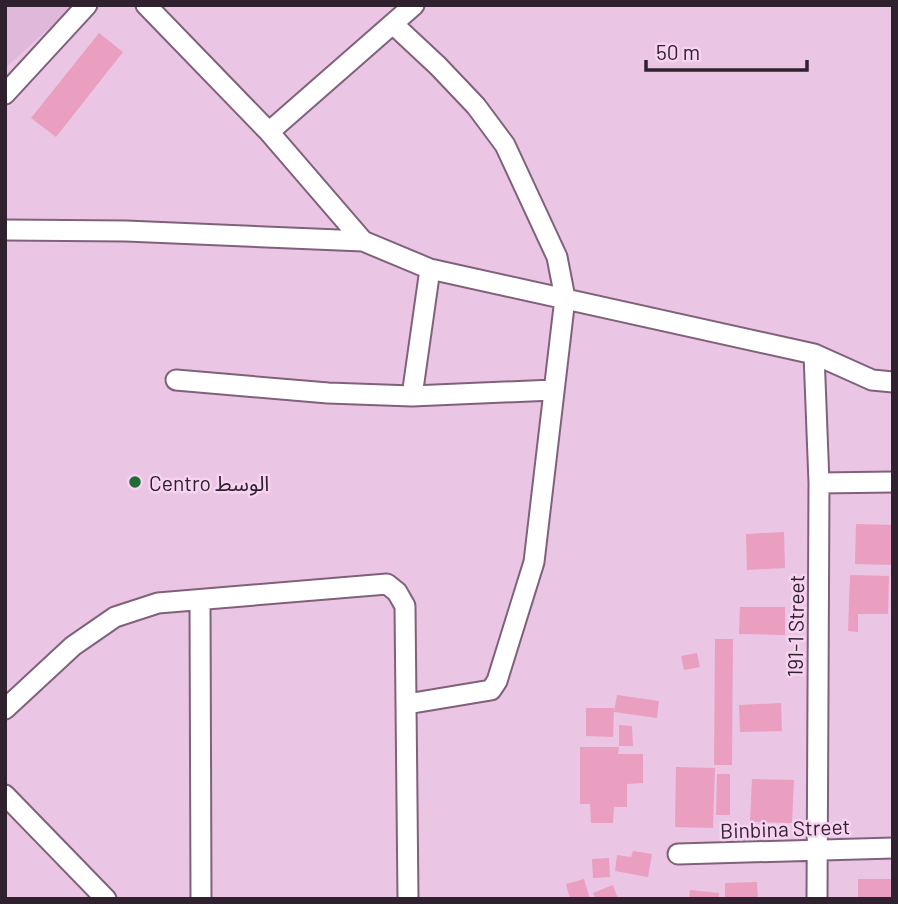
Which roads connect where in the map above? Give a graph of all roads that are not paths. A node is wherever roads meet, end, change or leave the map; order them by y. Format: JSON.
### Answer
{"nodes":[{"id":1,"x":87,"y":5,"type":"edge"},
{"id":2,"x":146,"y":5,"type":"edge"},
{"id":3,"x":414,"y":5,"type":"edge"},
{"id":4,"x":393,"y":24,"type":"junction"},
{"id":5,"x":5,"y":94,"type":"edge"},
{"id":6,"x":269,"y":132,"type":"junction"},
{"id":7,"x":5,"y":230,"type":"edge"},
{"id":8,"x":363,"y":241,"type":"junction"},
{"id":9,"x":430,"y":269,"type":"junction"},
{"id":10,"x":565,"y":298,"type":"junction"},
{"id":11,"x":814,"y":354,"type":"junction"},
{"id":12,"x":176,"y":380,"type":"dead end"},
{"id":13,"x":893,"y":382,"type":"edge"},
{"id":14,"x":553,"y":390,"type":"junction"},
{"id":15,"x":412,"y":396,"type":"junction"},
{"id":16,"x":893,"y":482,"type":"edge"},
{"id":17,"x":819,"y":483,"type":"junction"},
{"id":18,"x":200,"y":601,"type":"junction"},
{"id":19,"x":407,"y":704,"type":"junction"},
{"id":20,"x":5,"y":709,"type":"edge"},
{"id":21,"x":5,"y":795,"type":"edge"},
{"id":22,"x":893,"y":848,"type":"edge"},
{"id":23,"x":816,"y":849,"type":"junction"},
{"id":24,"x":678,"y":854,"type":"dead end"},
{"id":25,"x":106,"y":899,"type":"edge"},
{"id":26,"x":201,"y":899,"type":"edge"},
{"id":27,"x":408,"y":899,"type":"edge"},
{"id":28,"x":817,"y":899,"type":"edge"}],
"edges":[{"from":1,"to":5,"type":"street"},
{"from":2,"to":6,"type":"street"},
{"from":3,"to":4,"type":"street"},
{"from":4,"to":6,"type":"street"},
{"from":4,"to":10,"type":"street"},
{"from":6,"to":8,"type":"street"},
{"from":7,"to":8,"type":"street"},
{"from":8,"to":9,"type":"street"},
{"from":9,"to":10,"type":"street"},
{"from":9,"to":15,"type":"street"},
{"from":10,"to":11,"type":"street"},
{"from":10,"to":14,"type":"street"},
{"from":11,"to":13,"type":"street"},
{"from":11,"to":17,"type":"street","name":"191-1 Street"},
{"from":12,"to":15,"type":"street"},
{"from":14,"to":15,"type":"street"},
{"from":14,"to":19,"type":"street"},
{"from":16,"to":17,"type":"street"},
{"from":17,"to":23,"type":"street","name":"191-1 Street"},
{"from":18,"to":19,"type":"street"},
{"from":18,"to":20,"type":"street"},
{"from":18,"to":26,"type":"street"},
{"from":19,"to":27,"type":"street"},
{"from":21,"to":25,"type":"street"},
{"from":22,"to":23,"type":"street","name":"Binbina Street"},
{"from":23,"to":24,"type":"street","name":"Binbina Street"},
{"from":23,"to":28,"type":"street","name":"191-1 Street"}]}
